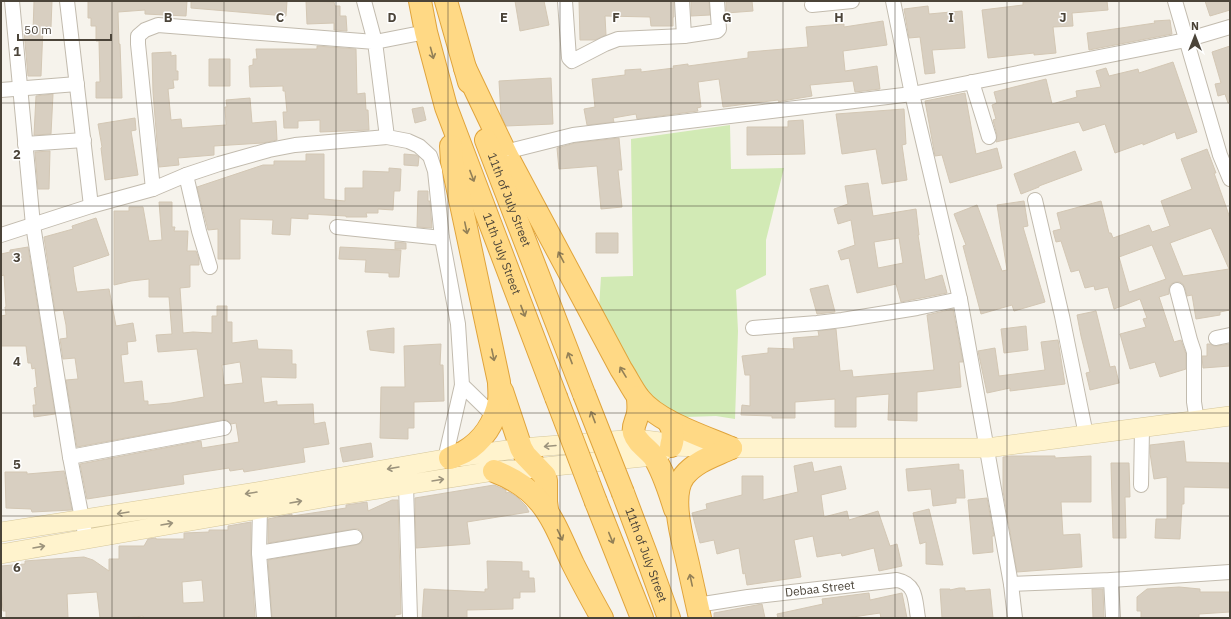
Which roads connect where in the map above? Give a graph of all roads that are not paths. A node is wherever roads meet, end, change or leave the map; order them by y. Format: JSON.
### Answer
{"nodes":[{"id":1,"x":12,"y":1,"type":"edge"},
{"id":2,"x":67,"y":1,"type":"edge"},
{"id":3,"x":364,"y":1,"type":"edge"},
{"id":4,"x":420,"y":1,"type":"edge"},
{"id":5,"x":446,"y":1,"type":"edge"},
{"id":6,"x":565,"y":1,"type":"edge"},
{"id":7,"x":682,"y":1,"type":"edge"},
{"id":8,"x":717,"y":1,"type":"edge"},
{"id":9,"x":852,"y":1,"type":"edge"},
{"id":10,"x":893,"y":1,"type":"edge"},
{"id":11,"x":1175,"y":1,"type":"edge"},
{"id":12,"x":812,"y":5,"type":"dead end"},
{"id":13,"x":1230,"y":26,"type":"edge"},
{"id":14,"x":426,"y":32,"type":"junction"},
{"id":15,"x":684,"y":36,"type":"junction"},
{"id":16,"x":1186,"y":40,"type":"junction"},
{"id":17,"x":375,"y":42,"type":"junction"},
{"id":18,"x":464,"y":68,"type":"junction"},
{"id":19,"x":972,"y":82,"type":"junction"},
{"id":20,"x":77,"y":84,"type":"junction"},
{"id":21,"x":20,"y":89,"type":"junction"},
{"id":22,"x":1,"y":90,"type":"edge"},
{"id":23,"x":912,"y":94,"type":"junction"},
{"id":24,"x":446,"y":107,"type":"junction"},
{"id":25,"x":387,"y":137,"type":"junction"},
{"id":26,"x":989,"y":137,"type":"dead end"},
{"id":27,"x":84,"y":140,"type":"junction"},
{"id":28,"x":25,"y":144,"type":"junction"},
{"id":29,"x":505,"y":152,"type":"junction"},
{"id":30,"x":186,"y":175,"type":"junction"},
{"id":31,"x":1230,"y":179,"type":"edge"},
{"id":32,"x":153,"y":189,"type":"junction"},
{"id":33,"x":1035,"y":200,"type":"dead end"},
{"id":34,"x":91,"y":206,"type":"junction"},
{"id":35,"x":33,"y":225,"type":"junction"},
{"id":36,"x":337,"y":227,"type":"dead end"},
{"id":37,"x":1,"y":235,"type":"edge"},
{"id":38,"x":442,"y":238,"type":"junction"},
{"id":39,"x":210,"y":267,"type":"dead end"},
{"id":40,"x":1177,"y":290,"type":"dead end"},
{"id":41,"x":960,"y":298,"type":"junction"},
{"id":42,"x":753,"y":328,"type":"dead end"},
{"id":43,"x":1230,"y":335,"type":"edge"},
{"id":44,"x":1216,"y":338,"type":"dead end"},
{"id":45,"x":499,"y":382,"type":"junction"},
{"id":46,"x":462,"y":384,"type":"junction"},
{"id":47,"x":638,"y":397,"type":"junction"},
{"id":48,"x":495,"y":416,"type":"junction"},
{"id":49,"x":1230,"y":416,"type":"edge"},
{"id":50,"x":668,"y":421,"type":"junction"},
{"id":51,"x":1197,"y":421,"type":"junction"},
{"id":52,"x":224,"y":428,"type":"dead end"},
{"id":53,"x":1142,"y":429,"type":"junction"},
{"id":54,"x":1086,"y":435,"type":"junction"},
{"id":55,"x":637,"y":439,"type":"junction"},
{"id":56,"x":522,"y":448,"type":"junction"},
{"id":57,"x":731,"y":448,"type":"junction"},
{"id":58,"x":987,"y":448,"type":"junction"},
{"id":59,"x":662,"y":451,"type":"junction"},
{"id":60,"x":70,"y":456,"type":"junction"},
{"id":61,"x":447,"y":458,"type":"junction"},
{"id":62,"x":537,"y":467,"type":"junction"},
{"id":63,"x":494,"y":471,"type":"joint"},
{"id":64,"x":516,"y":476,"type":"junction"},
{"id":65,"x":406,"y":485,"type":"junction"},
{"id":66,"x":1141,"y":486,"type":"dead end"},
{"id":67,"x":260,"y":508,"type":"junction"},
{"id":68,"x":547,"y":510,"type":"junction"},
{"id":69,"x":82,"y":519,"type":"junction"},
{"id":70,"x":679,"y":521,"type":"junction"},
{"id":71,"x":1,"y":532,"type":"edge"},
{"id":72,"x":355,"y":537,"type":"dead end"},
{"id":73,"x":86,"y":539,"type":"junction"},
{"id":74,"x":259,"y":553,"type":"junction"},
{"id":75,"x":1,"y":554,"type":"edge"},
{"id":76,"x":1230,"y":572,"type":"edge"},
{"id":77,"x":1111,"y":580,"type":"junction"},
{"id":78,"x":1011,"y":584,"type":"junction"},
{"id":79,"x":698,"y":612,"type":"edge"},
{"id":80,"x":264,"y":618,"type":"edge"},
{"id":81,"x":410,"y":618,"type":"edge"},
{"id":82,"x":602,"y":618,"type":"edge"},
{"id":83,"x":642,"y":618,"type":"edge"},
{"id":84,"x":669,"y":618,"type":"edge"},
{"id":85,"x":918,"y":618,"type":"edge"},
{"id":86,"x":1014,"y":618,"type":"edge"},
{"id":87,"x":1113,"y":618,"type":"edge"}],
"edges":[{"from":1,"to":21,"type":"street"},
{"from":2,"to":20,"type":"street"},
{"from":3,"to":17,"type":"street"},
{"from":4,"to":14,"type":"highway","name":"11th July Street"},
{"from":5,"to":18,"type":"highway","name":"11th of July Street"},
{"from":6,"to":15,"type":"street"},
{"from":7,"to":15,"type":"street"},
{"from":8,"to":15,"type":"street"},
{"from":9,"to":12,"type":"street"},
{"from":10,"to":23,"type":"street"},
{"from":11,"to":16,"type":"street"},
{"from":13,"to":16,"type":"street"},
{"from":14,"to":17,"type":"street"},
{"from":14,"to":24,"type":"highway","name":"11th July Street","one_way":true},
{"from":16,"to":19,"type":"street"},
{"from":16,"to":31,"type":"street"},
{"from":17,"to":25,"type":"street"},
{"from":17,"to":32,"type":"street"},
{"from":18,"to":29,"type":"highway"},
{"from":84,"to":18,"type":"highway","name":"11th of July Street","one_way":true,"bridge":true},
{"from":19,"to":23,"type":"street"},
{"from":19,"to":26,"type":"street"},
{"from":20,"to":21,"type":"street"},
{"from":20,"to":27,"type":"street"},
{"from":21,"to":22,"type":"street"},
{"from":21,"to":28,"type":"street"},
{"from":23,"to":29,"type":"street"},
{"from":23,"to":41,"type":"street"},
{"from":24,"to":45,"type":"highway","one_way":true},
{"from":24,"to":83,"type":"highway","name":"11th July Street","one_way":true,"bridge":true},
{"from":25,"to":30,"type":"street"},
{"from":25,"to":38,"type":"street"},
{"from":27,"to":28,"type":"street"},
{"from":27,"to":34,"type":"street"},
{"from":28,"to":35,"type":"street"},
{"from":47,"to":29,"type":"highway","one_way":true},
{"from":30,"to":32,"type":"street"},
{"from":30,"to":39,"type":"street"},
{"from":32,"to":34,"type":"street"},
{"from":33,"to":54,"type":"street"},
{"from":34,"to":35,"type":"street"},
{"from":35,"to":37,"type":"street"},
{"from":35,"to":60,"type":"street"},
{"from":36,"to":38,"type":"street"},
{"from":38,"to":46,"type":"street"},
{"from":40,"to":51,"type":"street"},
{"from":41,"to":42,"type":"street"},
{"from":41,"to":58,"type":"street"},
{"from":43,"to":44,"type":"street"},
{"from":45,"to":48,"type":"highway"},
{"from":45,"to":56,"type":"highway"},
{"from":46,"to":48,"type":"street"},
{"from":46,"to":61,"type":"street"},
{"from":47,"to":50,"type":"highway"},
{"from":47,"to":55,"type":"highway"},
{"from":48,"to":61,"type":"highway"},
{"from":49,"to":51,"type":"main road"},
{"from":50,"to":57,"type":"highway"},
{"from":50,"to":59,"type":"highway"},
{"from":51,"to":53,"type":"main road"},
{"from":52,"to":60,"type":"street"},
{"from":53,"to":54,"type":"main road"},
{"from":53,"to":66,"type":"street"},
{"from":54,"to":58,"type":"main road"},
{"from":55,"to":56,"type":"main road","one_way":true},
{"from":55,"to":59,"type":"highway"},
{"from":56,"to":61,"type":"main road"},
{"from":56,"to":62,"type":"highway"},
{"from":56,"to":64,"type":"highway"},
{"from":57,"to":58,"type":"main road"},
{"from":57,"to":59,"type":"main road"},
{"from":57,"to":70,"type":"highway"},
{"from":58,"to":78,"type":"street"},
{"from":59,"to":62,"type":"main road"},
{"from":59,"to":70,"type":"highway"},
{"from":60,"to":69,"type":"street"},
{"from":61,"to":69,"type":"main road","one_way":true},
{"from":62,"to":64,"type":"main road"},
{"from":62,"to":68,"type":"highway"},
{"from":63,"to":64,"type":"highway"},
{"from":65,"to":63,"type":"main road","one_way":true},
{"from":64,"to":68,"type":"highway"},
{"from":67,"to":65,"type":"main road","one_way":true},
{"from":65,"to":81,"type":"street"},
{"from":73,"to":67,"type":"main road","one_way":true},
{"from":67,"to":74,"type":"street"},
{"from":68,"to":82,"type":"highway","one_way":true},
{"from":69,"to":71,"type":"main road"},
{"from":69,"to":73,"type":"street"},
{"from":79,"to":70,"type":"highway","one_way":true},
{"from":72,"to":74,"type":"street"},
{"from":75,"to":73,"type":"main road","one_way":true},
{"from":74,"to":80,"type":"street"},
{"from":76,"to":77,"type":"street"},
{"from":77,"to":78,"type":"street"},
{"from":77,"to":87,"type":"street"},
{"from":78,"to":86,"type":"street"},
{"from":79,"to":85,"type":"street","name":"Debaa Street"}]}
